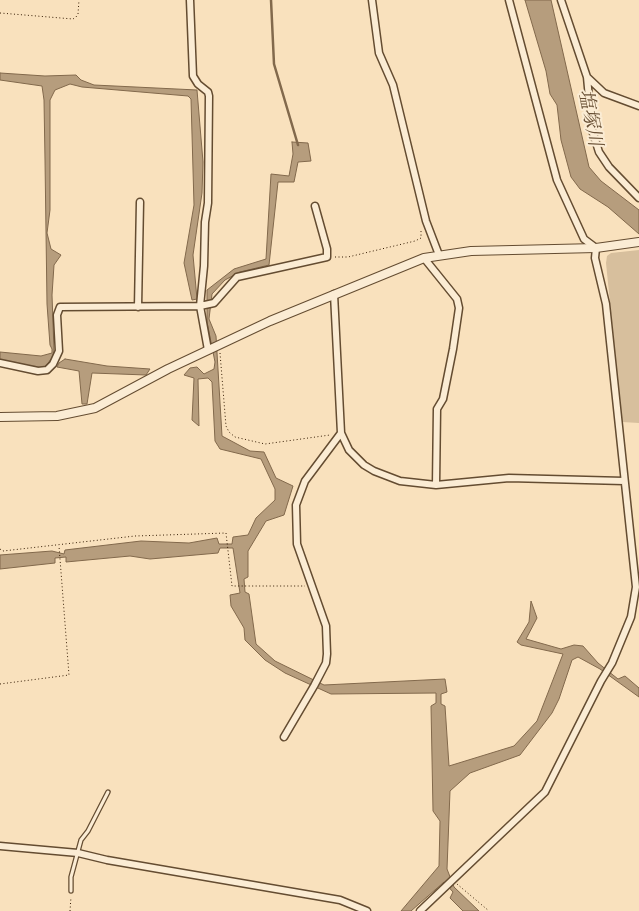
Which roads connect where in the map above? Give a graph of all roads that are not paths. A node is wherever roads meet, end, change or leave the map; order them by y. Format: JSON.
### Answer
{"nodes":[{"id":1,"x":190,"y":0,"type":"edge"},
{"id":2,"x":372,"y":0,"type":"edge"},
{"id":3,"x":509,"y":0,"type":"edge"},
{"id":4,"x":561,"y":0,"type":"edge"},
{"id":5,"x":587,"y":77,"type":"junction"},
{"id":6,"x":639,"y":106,"type":"edge"},
{"id":7,"x":639,"y":198,"type":"edge"},
{"id":8,"x":140,"y":202,"type":"dead end"},
{"id":9,"x":315,"y":206,"type":"dead end"},
{"id":10,"x":639,"y":242,"type":"edge"},
{"id":11,"x":596,"y":248,"type":"junction"},
{"id":12,"x":439,"y":255,"type":"junction"},
{"id":13,"x":424,"y":258,"type":"junction"},
{"id":14,"x":334,"y":294,"type":"junction"},
{"id":15,"x":138,"y":306,"type":"junction"},
{"id":16,"x":200,"y":306,"type":"junction"},
{"id":17,"x":208,"y":350,"type":"junction"},
{"id":18,"x":0,"y":363,"type":"edge"},
{"id":19,"x":0,"y":417,"type":"edge"},
{"id":20,"x":341,"y":433,"type":"junction"},
{"id":21,"x":624,"y":481,"type":"junction"},
{"id":22,"x":436,"y":486,"type":"junction"},
{"id":23,"x":284,"y":737,"type":"dead end"},
{"id":24,"x":108,"y":792,"type":"dead end"},
{"id":25,"x":0,"y":846,"type":"edge"},
{"id":26,"x":78,"y":853,"type":"junction"},
{"id":27,"x":71,"y":891,"type":"road end"},
{"id":28,"x":367,"y":911,"type":"edge"},
{"id":29,"x":420,"y":911,"type":"edge"}],
"edges":[{"from":1,"to":16,"type":"street"},
{"from":2,"to":12,"type":"street"},
{"from":3,"to":11,"type":"street"},
{"from":4,"to":5,"type":"street"},
{"from":5,"to":6,"type":"street"},
{"from":5,"to":7,"type":"street"},
{"from":8,"to":15,"type":"street"},
{"from":9,"to":16,"type":"street"},
{"from":10,"to":11,"type":"street"},
{"from":11,"to":12,"type":"street"},
{"from":11,"to":21,"type":"street"},
{"from":12,"to":13,"type":"street"},
{"from":13,"to":14,"type":"street"},
{"from":13,"to":22,"type":"street"},
{"from":14,"to":17,"type":"street"},
{"from":14,"to":20,"type":"street"},
{"from":15,"to":16,"type":"street"},
{"from":15,"to":18,"type":"street"},
{"from":16,"to":17,"type":"street"},
{"from":17,"to":19,"type":"street"},
{"from":20,"to":22,"type":"street"},
{"from":20,"to":23,"type":"street"},
{"from":21,"to":22,"type":"street"},
{"from":21,"to":29,"type":"street"},
{"from":24,"to":26,"type":"lane"},
{"from":25,"to":26,"type":"street"},
{"from":26,"to":27,"type":"lane"},
{"from":26,"to":28,"type":"street"}]}
